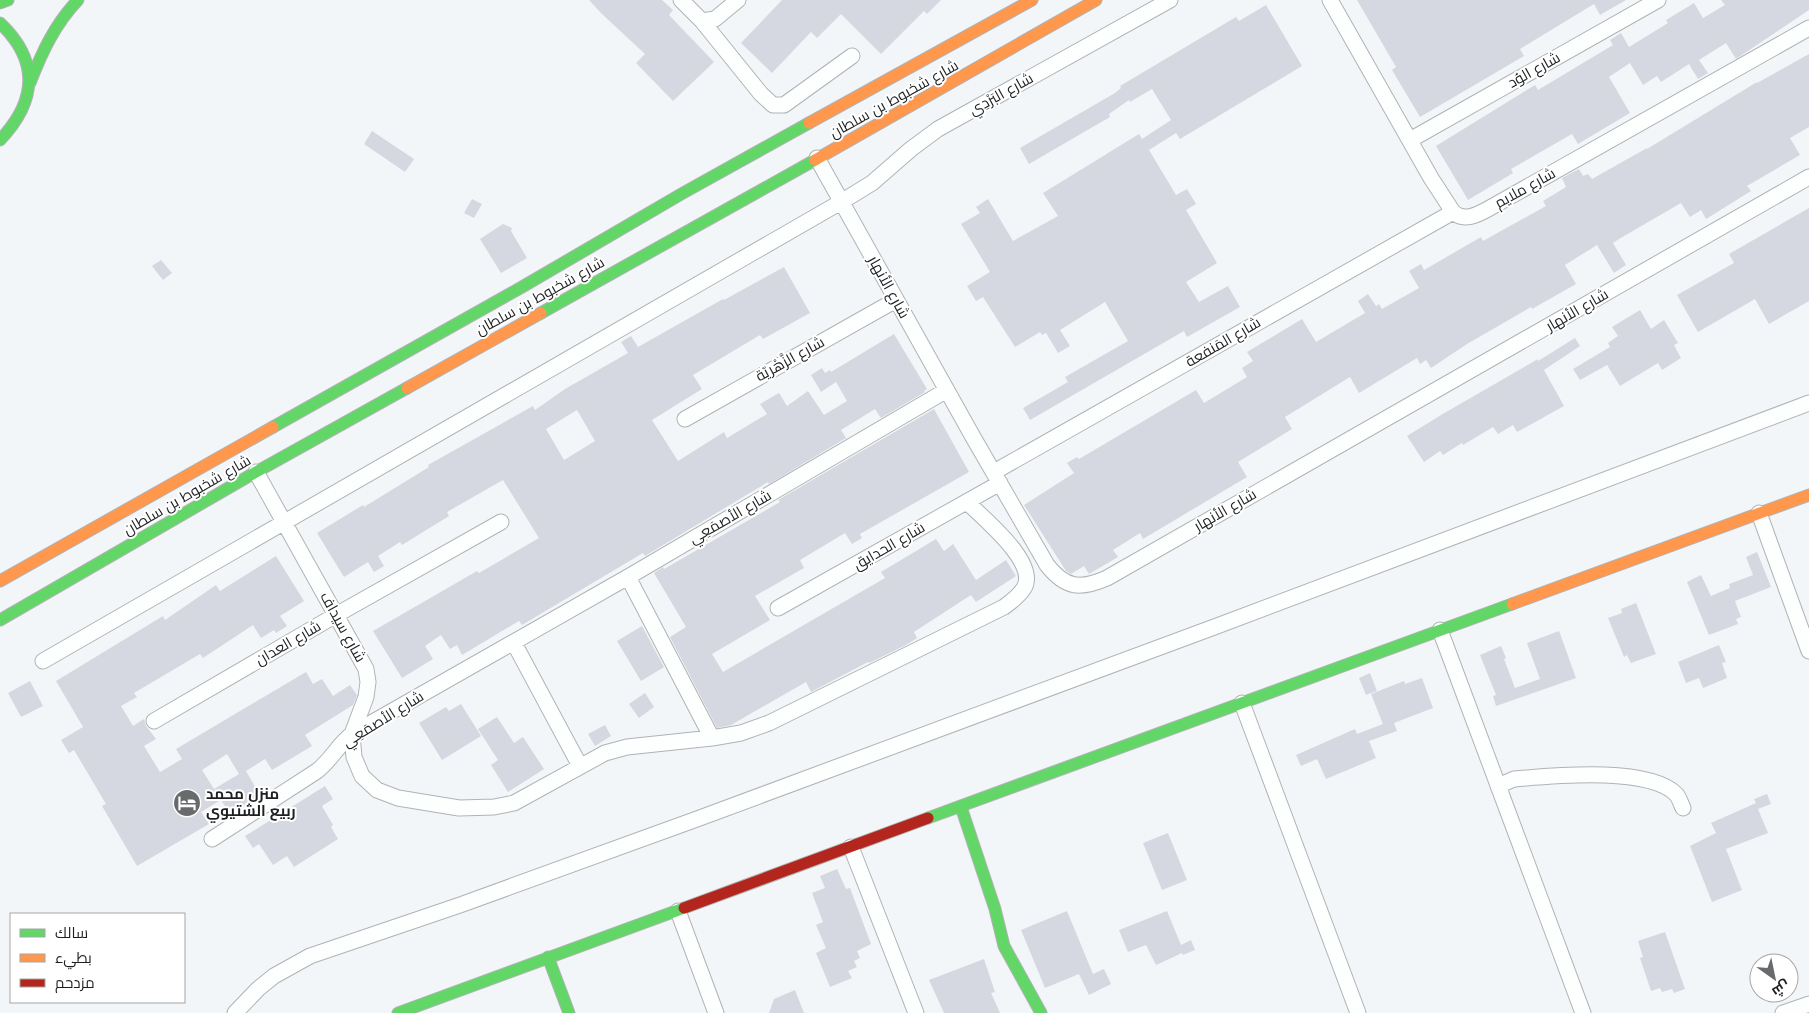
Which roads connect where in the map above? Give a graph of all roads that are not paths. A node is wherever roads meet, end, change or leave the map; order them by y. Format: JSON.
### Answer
{"nodes":[{"id":1,"x":8,"y":0,"type":"edge"},
{"id":2,"x":78,"y":0,"type":"edge"},
{"id":3,"x":681,"y":0,"type":"edge"},
{"id":4,"x":738,"y":0,"type":"edge"},
{"id":5,"x":1032,"y":0,"type":"edge"},
{"id":6,"x":1096,"y":0,"type":"edge"},
{"id":7,"x":1170,"y":0,"type":"edge"},
{"id":8,"x":1330,"y":0,"type":"edge"},
{"id":9,"x":1658,"y":0,"type":"edge"},
{"id":10,"x":0,"y":3,"type":"edge"},
{"id":11,"x":702,"y":21,"type":"junction"},
{"id":12,"x":0,"y":22,"type":"edge"},
{"id":13,"x":1809,"y":28,"type":"edge"},
{"id":14,"x":852,"y":56,"type":"dead end"},
{"id":15,"x":29,"y":86,"type":"junction"},
{"id":16,"x":0,"y":140,"type":"edge"},
{"id":17,"x":1410,"y":140,"type":"junction"},
{"id":18,"x":817,"y":158,"type":"junction"},
{"id":19,"x":1809,"y":177,"type":"edge"},
{"id":20,"x":841,"y":202,"type":"junction"},
{"id":21,"x":1453,"y":212,"type":"junction"},
{"id":22,"x":896,"y":300,"type":"junction"},
{"id":23,"x":947,"y":390,"type":"junction"},
{"id":24,"x":1809,"y":403,"type":"edge"},
{"id":25,"x":685,"y":419,"type":"dead end"},
{"id":26,"x":256,"y":472,"type":"junction"},
{"id":27,"x":997,"y":478,"type":"junction"},
{"id":28,"x":1809,"y":495,"type":"edge"},
{"id":29,"x":966,"y":502,"type":"junction"},
{"id":30,"x":1759,"y":513,"type":"junction"},
{"id":31,"x":501,"y":522,"type":"dead end"},
{"id":32,"x":285,"y":523,"type":"junction"},
{"id":33,"x":628,"y":577,"type":"junction"},
{"id":34,"x":0,"y":581,"type":"edge"},
{"id":35,"x":778,"y":608,"type":"dead end"},
{"id":36,"x":336,"y":615,"type":"junction"},
{"id":37,"x":0,"y":620,"type":"edge"},
{"id":38,"x":1440,"y":630,"type":"junction"},
{"id":39,"x":514,"y":643,"type":"junction"},
{"id":40,"x":1809,"y":651,"type":"edge"},
{"id":41,"x":43,"y":661,"type":"dead end"},
{"id":42,"x":1242,"y":703,"type":"junction"},
{"id":43,"x":154,"y":721,"type":"dead end"},
{"id":44,"x":352,"y":734,"type":"junction"},
{"id":45,"x":712,"y":738,"type":"junction"},
{"id":46,"x":580,"y":766,"type":"junction"},
{"id":47,"x":1498,"y":786,"type":"junction"},
{"id":48,"x":961,"y":807,"type":"junction"},
{"id":49,"x":1683,"y":808,"type":"dead end"},
{"id":50,"x":212,"y":839,"type":"dead end"},
{"id":51,"x":851,"y":847,"type":"junction"},
{"id":52,"x":678,"y":911,"type":"junction"},
{"id":53,"x":548,"y":957,"type":"junction"},
{"id":54,"x":1809,"y":1004,"type":"edge"},
{"id":55,"x":235,"y":1013,"type":"edge"},
{"id":56,"x":398,"y":1013,"type":"edge"},
{"id":57,"x":569,"y":1013,"type":"edge"},
{"id":58,"x":716,"y":1013,"type":"edge"},
{"id":59,"x":916,"y":1013,"type":"edge"},
{"id":60,"x":1041,"y":1013,"type":"edge"},
{"id":61,"x":1358,"y":1013,"type":"edge"},
{"id":62,"x":1583,"y":1013,"type":"edge"},
{"id":63,"x":1783,"y":1013,"type":"edge"}],
"edges":[{"from":1,"to":10,"type":"main road"},
{"from":2,"to":15,"type":"main road"},
{"from":3,"to":11,"type":"street"},
{"from":4,"to":11,"type":"street"},
{"from":5,"to":34,"type":"main road","name":"شارع شخبوط بن سلطان"},
{"from":6,"to":18,"type":"main road","name":"شارع شخبوط بن سلطان"},
{"from":7,"to":20,"type":"street","name":"شارع البَرْدِي"},
{"from":8,"to":17,"type":"street"},
{"from":9,"to":17,"type":"street","name":"شارع الوُد"},
{"from":11,"to":14,"type":"street"},
{"from":12,"to":15,"type":"main road"},
{"from":13,"to":21,"type":"street","name":"شارع ملايم"},
{"from":15,"to":16,"type":"main road"},
{"from":17,"to":21,"type":"street"},
{"from":18,"to":20,"type":"street","name":"شارع الأنهار"},
{"from":18,"to":26,"type":"main road","name":"شارع شخبوط بن سلطان"},
{"from":19,"to":27,"type":"street","name":"شارع الأنهار"},
{"from":20,"to":22,"type":"street","name":"شارع الأنهار"},
{"from":20,"to":32,"type":"street","name":"شارع البَرْدِي"},
{"from":21,"to":27,"type":"street","name":"شارع المَنفعة"},
{"from":22,"to":23,"type":"street","name":"شارع الأنهار"},
{"from":22,"to":25,"type":"street","name":"شارع الزَّهْريّة"},
{"from":23,"to":27,"type":"street","name":"شارع الأنهار"},
{"from":23,"to":33,"type":"street","name":"شارع الأصمَعِي"},
{"from":24,"to":55,"type":"street"},
{"from":26,"to":32,"type":"street","name":"شارع سيداف"},
{"from":26,"to":37,"type":"main road","name":"شارع شخبوط بن سلطان"},
{"from":27,"to":29,"type":"street","name":"شارع الحدايق"},
{"from":28,"to":30,"type":"main road"},
{"from":29,"to":35,"type":"street","name":"شارع الحدايق"},
{"from":29,"to":45,"type":"street","name":"شارع سيداف"},
{"from":30,"to":38,"type":"main road"},
{"from":30,"to":40,"type":"street"},
{"from":31,"to":36,"type":"street","name":"شارع العدان"},
{"from":32,"to":36,"type":"street","name":"شارع سيداف"},
{"from":32,"to":41,"type":"street","name":"شارع البَرْدِي"},
{"from":33,"to":39,"type":"street","name":"شارع الأصمَعِي"},
{"from":33,"to":45,"type":"street"},
{"from":36,"to":43,"type":"street","name":"شارع العدان"},
{"from":36,"to":44,"type":"street","name":"شارع سيداف"},
{"from":38,"to":42,"type":"main road"},
{"from":38,"to":47,"type":"street"},
{"from":39,"to":44,"type":"street","name":"شارع الأصمَعِي"},
{"from":39,"to":46,"type":"street"},
{"from":42,"to":48,"type":"main road"},
{"from":42,"to":61,"type":"street"},
{"from":44,"to":46,"type":"street","name":"شارع سيداف"},
{"from":44,"to":50,"type":"street","name":"شارع الأصمَعِي"},
{"from":45,"to":46,"type":"street","name":"شارع سيداف"},
{"from":47,"to":49,"type":"street"},
{"from":47,"to":62,"type":"street"},
{"from":48,"to":51,"type":"main road"},
{"from":48,"to":60,"type":"main road"},
{"from":51,"to":52,"type":"main road"},
{"from":51,"to":59,"type":"street"},
{"from":52,"to":53,"type":"main road"},
{"from":52,"to":58,"type":"street"},
{"from":53,"to":56,"type":"main road"},
{"from":53,"to":57,"type":"main road"},
{"from":54,"to":63,"type":"street"}]}
